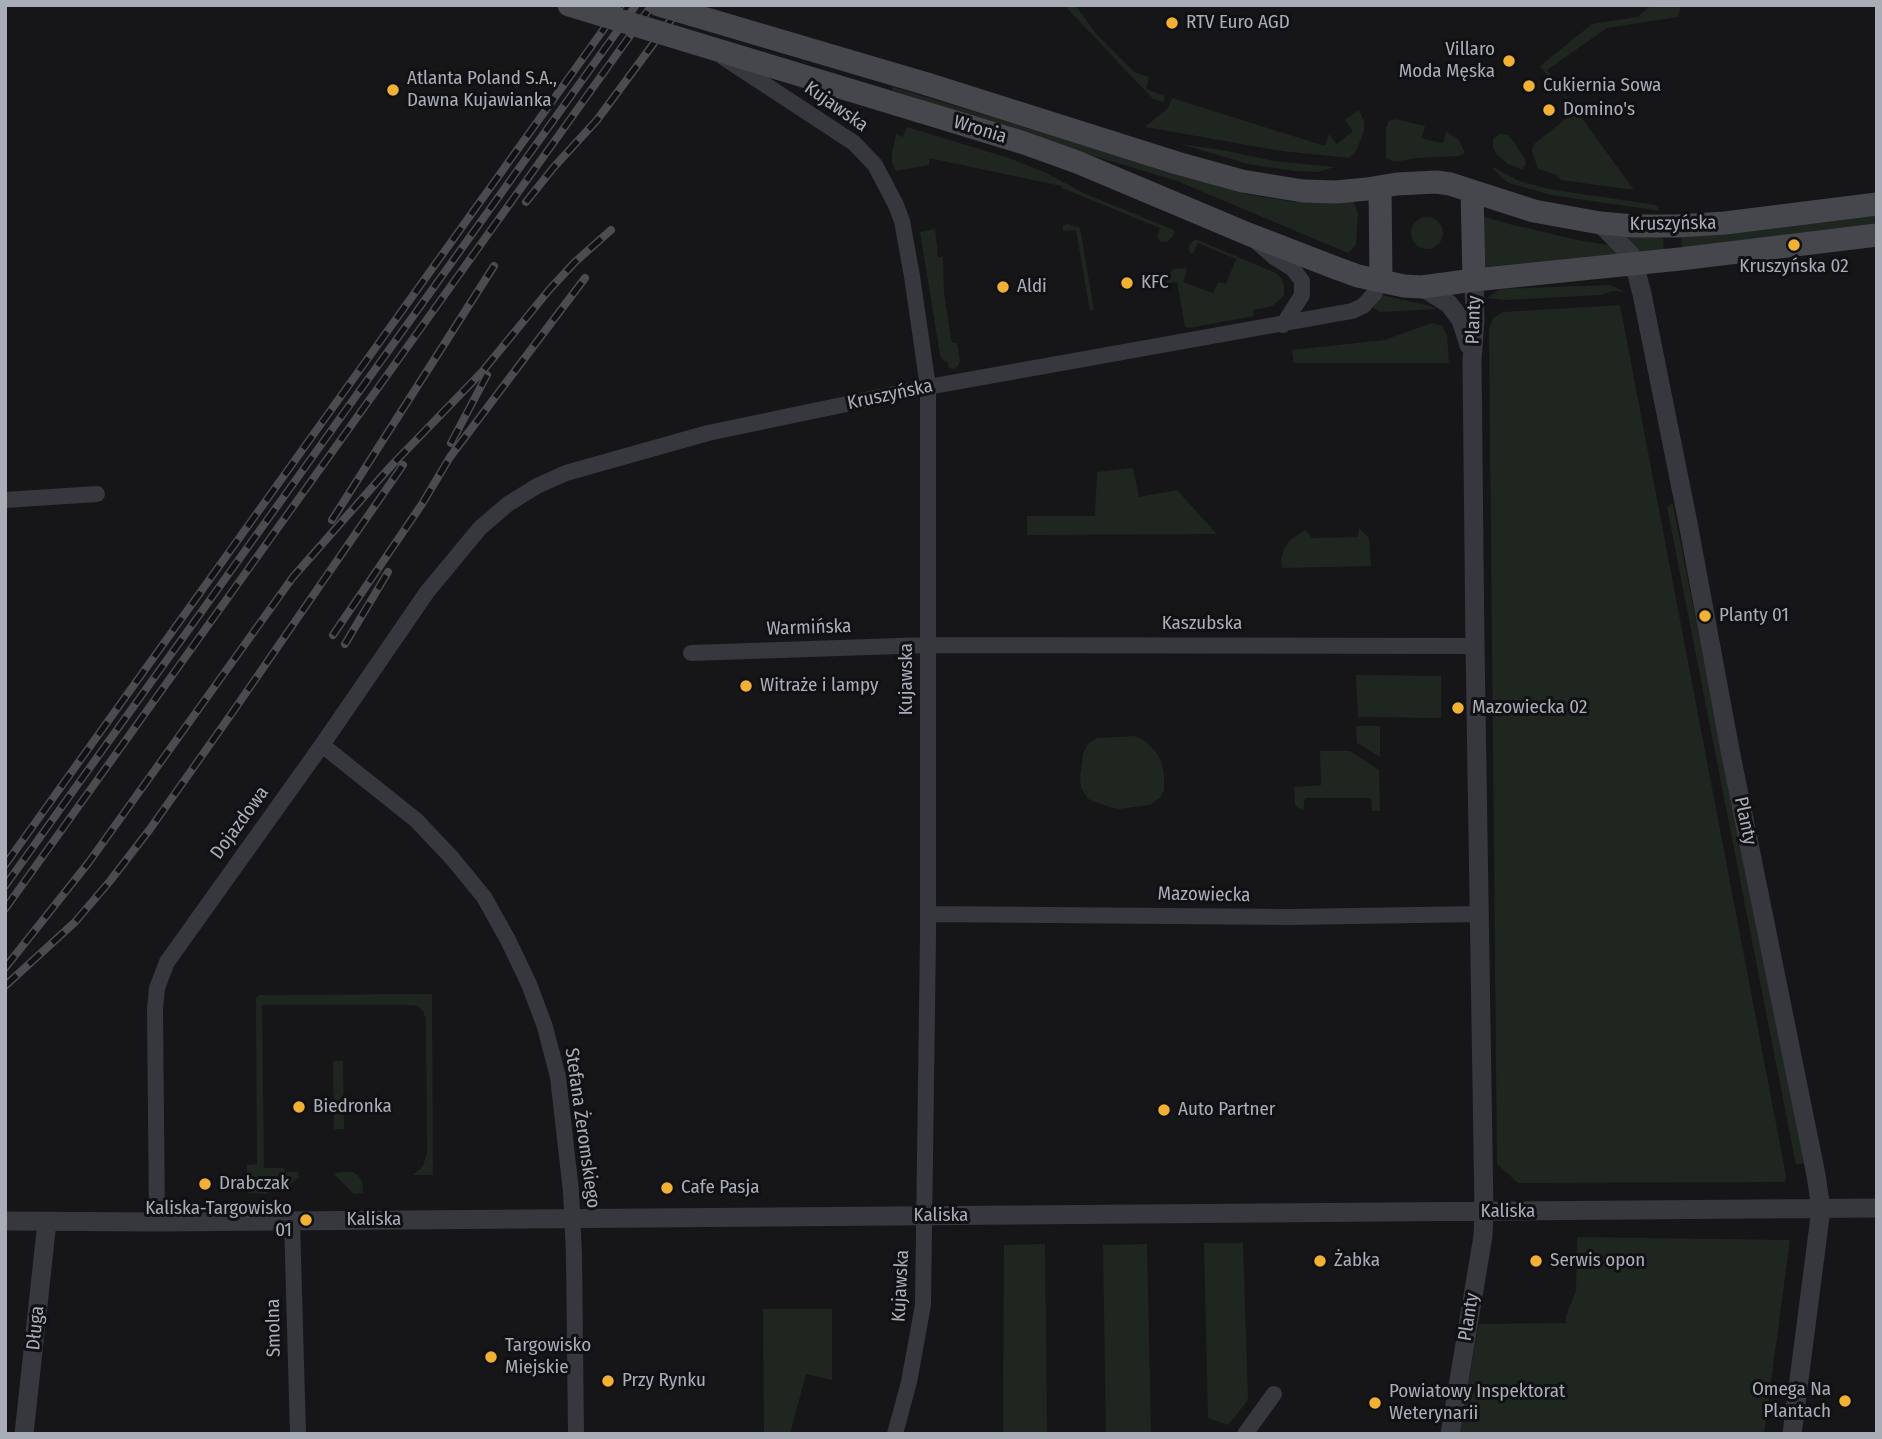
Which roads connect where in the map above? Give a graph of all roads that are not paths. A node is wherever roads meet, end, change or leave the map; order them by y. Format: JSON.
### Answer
{"nodes":[{"id":1,"x":569,"y":5,"type":"edge"},
{"id":2,"x":659,"y":5,"type":"edge"},
{"id":3,"x":682,"y":30,"type":"dead end"},
{"id":4,"x":1380,"y":187,"type":"junction"},
{"id":5,"x":1472,"y":191,"type":"junction"},
{"id":6,"x":1877,"y":204,"type":"edge"},
{"id":7,"x":1600,"y":223,"type":"junction"},
{"id":8,"x":1248,"y":234,"type":"junction"},
{"id":9,"x":1877,"y":235,"type":"edge"},
{"id":10,"x":1634,"y":263,"type":"junction"},
{"id":11,"x":1474,"y":279,"type":"junction"},
{"id":12,"x":1381,"y":281,"type":"junction"},
{"id":13,"x":1422,"y":287,"type":"junction"},
{"id":14,"x":1283,"y":325,"type":"junction"},
{"id":15,"x":1472,"y":360,"type":"junction"},
{"id":16,"x":928,"y":387,"type":"junction"},
{"id":17,"x":96,"y":494,"type":"dead end"},
{"id":18,"x":5,"y":500,"type":"edge"},
{"id":19,"x":508,"y":504,"type":"joint"},
{"id":20,"x":928,"y":645,"type":"junction"},
{"id":21,"x":1475,"y":646,"type":"junction"},
{"id":22,"x":691,"y":653,"type":"dead end"},
{"id":23,"x":322,"y":745,"type":"junction"},
{"id":24,"x":928,"y":914,"type":"junction"},
{"id":25,"x":1480,"y":914,"type":"junction"},
{"id":26,"x":1877,"y":1208,"type":"edge"},
{"id":27,"x":1821,"y":1209,"type":"junction"},
{"id":28,"x":1484,"y":1211,"type":"junction"},
{"id":29,"x":925,"y":1216,"type":"junction"},
{"id":30,"x":573,"y":1219,"type":"junction"},
{"id":31,"x":292,"y":1220,"type":"junction"},
{"id":32,"x":5,"y":1222,"type":"edge"},
{"id":33,"x":47,"y":1222,"type":"junction"},
{"id":34,"x":157,"y":1222,"type":"junction"},
{"id":35,"x":1274,"y":1394,"type":"dead end"},
{"id":36,"x":24,"y":1434,"type":"edge"},
{"id":37,"x":298,"y":1434,"type":"edge"},
{"id":38,"x":576,"y":1434,"type":"edge"},
{"id":39,"x":895,"y":1434,"type":"edge"},
{"id":40,"x":1245,"y":1434,"type":"edge"},
{"id":41,"x":1450,"y":1434,"type":"edge"},
{"id":42,"x":1792,"y":1434,"type":"edge"}],
"edges":[{"from":1,"to":8,"type":"main road","name":"Wronia","bridge":true},
{"from":2,"to":4,"type":"main road","name":"Wronia","bridge":true},
{"from":3,"to":16,"type":"street","name":"Kujawska"},
{"from":4,"to":5,"type":"main road","name":"Wronia"},
{"from":4,"to":12,"type":"main road"},
{"from":5,"to":7,"type":"main road","name":"Kruszyńska"},
{"from":5,"to":11,"type":"main road"},
{"from":6,"to":7,"type":"main road","name":"Kruszyńska"},
{"from":7,"to":10,"type":"street","name":"Planty"},
{"from":8,"to":12,"type":"main road","name":"Wronia"},
{"from":8,"to":14,"type":"street"},
{"from":9,"to":10,"type":"main road","name":"Kruszyńska"},
{"from":10,"to":11,"type":"main road","name":"Kruszyńska"},
{"from":10,"to":27,"type":"street","name":"Planty"},
{"from":11,"to":13,"type":"main road","name":"Kruszyńska"},
{"from":11,"to":15,"type":"street","name":"Planty"},
{"from":12,"to":13,"type":"main road","name":"Wronia"},
{"from":12,"to":14,"type":"street","name":"Kruszyńska"},
{"from":13,"to":15,"type":"street","name":"Planty"},
{"from":14,"to":16,"type":"street","name":"Kruszyńska"},
{"from":15,"to":21,"type":"street","name":"Planty"},
{"from":16,"to":19,"type":"street","name":"Kruszyńska"},
{"from":16,"to":20,"type":"street","name":"Kujawska"},
{"from":17,"to":18,"type":"street"},
{"from":19,"to":23,"type":"street","name":"Dojazdowa"},
{"from":20,"to":21,"type":"street","name":"Kaszubska"},
{"from":20,"to":22,"type":"street","name":"Warmińska"},
{"from":20,"to":24,"type":"street","name":"Kujawska"},
{"from":21,"to":25,"type":"street","name":"Planty"},
{"from":23,"to":30,"type":"street","name":"Stefana Żeromskiego"},
{"from":23,"to":34,"type":"street","name":"Dojazdowa"},
{"from":24,"to":25,"type":"street","name":"Mazowiecka"},
{"from":24,"to":29,"type":"street","name":"Kujawska"},
{"from":25,"to":28,"type":"street","name":"Planty"},
{"from":26,"to":27,"type":"street","name":"Kaliska"},
{"from":27,"to":28,"type":"street","name":"Kaliska"},
{"from":27,"to":42,"type":"street","name":"Planty"},
{"from":28,"to":29,"type":"street","name":"Kaliska"},
{"from":28,"to":41,"type":"street","name":"Planty"},
{"from":29,"to":30,"type":"street","name":"Kaliska"},
{"from":29,"to":39,"type":"street","name":"Kujawska"},
{"from":30,"to":31,"type":"street","name":"Kaliska"},
{"from":30,"to":38,"type":"street","name":"Stefana Żeromskiego"},
{"from":31,"to":34,"type":"street","name":"Kaliska"},
{"from":31,"to":37,"type":"street","name":"Smolna"},
{"from":32,"to":33,"type":"street","name":"Kaliska"},
{"from":33,"to":34,"type":"street","name":"Kaliska"},
{"from":33,"to":36,"type":"street","name":"Długa"},
{"from":35,"to":40,"type":"street"}]}
